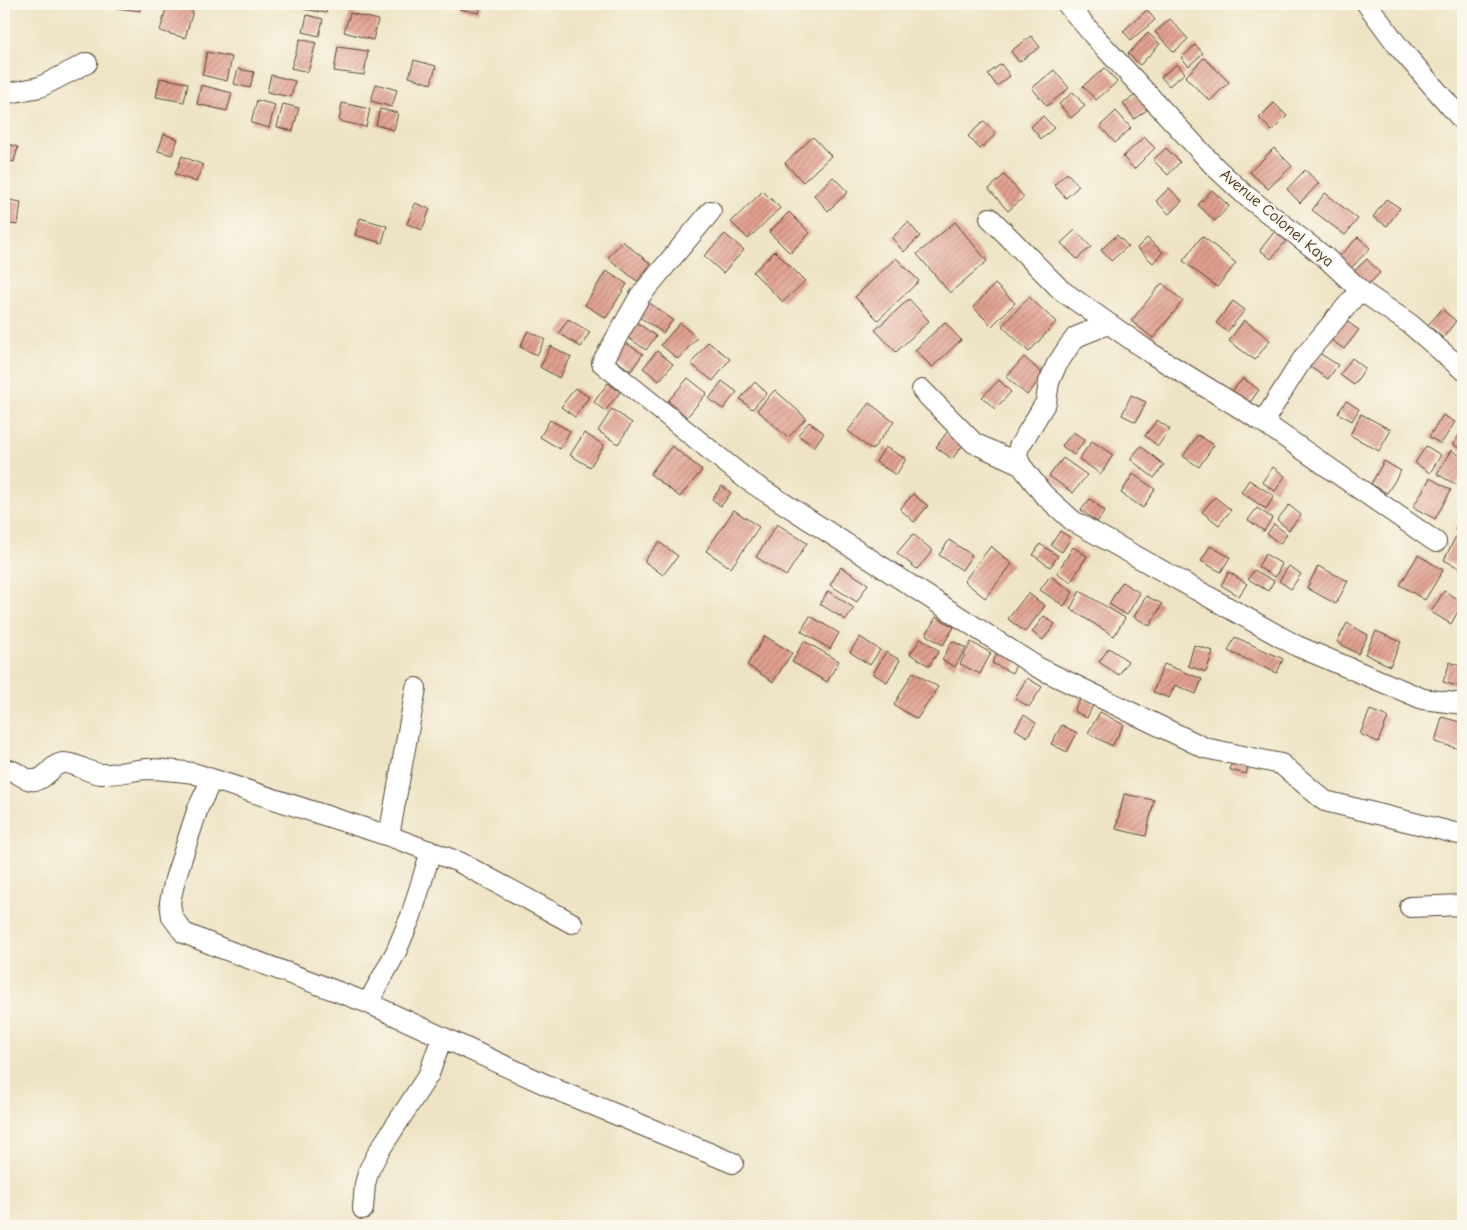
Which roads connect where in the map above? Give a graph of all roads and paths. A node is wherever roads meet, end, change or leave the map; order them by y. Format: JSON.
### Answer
{"nodes":[{"id":1,"x":1067,"y":4,"type":"edge"},
{"id":2,"x":1367,"y":4,"type":"edge"},
{"id":3,"x":87,"y":63,"type":"dead end"},
{"id":4,"x":4,"y":94,"type":"edge"},
{"id":5,"x":1463,"y":120,"type":"edge"},
{"id":6,"x":712,"y":210,"type":"dead end"},
{"id":7,"x":990,"y":218,"type":"dead end"},
{"id":8,"x":1360,"y":290,"type":"junction"},
{"id":9,"x":1108,"y":324,"type":"junction"},
{"id":10,"x":1463,"y":370,"type":"edge"},
{"id":11,"x":922,"y":390,"type":"dead end"},
{"id":12,"x":1263,"y":422,"type":"junction"},
{"id":13,"x":1020,"y":464,"type":"junction"},
{"id":14,"x":1436,"y":542,"type":"dead end"},
{"id":15,"x":416,"y":688,"type":"dead end"},
{"id":16,"x":1463,"y":704,"type":"edge"},
{"id":17,"x":4,"y":770,"type":"edge"},
{"id":18,"x":212,"y":779,"type":"junction"},
{"id":19,"x":1463,"y":835,"type":"edge"},
{"id":20,"x":389,"y":836,"type":"junction"},
{"id":21,"x":431,"y":851,"type":"junction"},
{"id":22,"x":1463,"y":905,"type":"edge"},
{"id":23,"x":1410,"y":907,"type":"dead end"},
{"id":24,"x":572,"y":923,"type":"dead end"},
{"id":25,"x":368,"y":1003,"type":"junction"},
{"id":26,"x":442,"y":1037,"type":"junction"},
{"id":27,"x":733,"y":1163,"type":"dead end"},
{"id":28,"x":363,"y":1209,"type":"dead end"}],
"edges":[{"from":1,"to":8,"type":"street","name":"Avenue Colonel Kaya"},
{"from":2,"to":5,"type":"street"},
{"from":3,"to":4,"type":"street"},
{"from":6,"to":19,"type":"street"},
{"from":7,"to":9,"type":"street"},
{"from":8,"to":10,"type":"street","name":"Avenue Colonel Kaya"},
{"from":8,"to":12,"type":"street"},
{"from":9,"to":12,"type":"street"},
{"from":9,"to":13,"type":"street"},
{"from":11,"to":13,"type":"street"},
{"from":12,"to":14,"type":"street"},
{"from":13,"to":16,"type":"street"},
{"from":15,"to":20,"type":"street"},
{"from":17,"to":18,"type":"street"},
{"from":18,"to":20,"type":"street"},
{"from":18,"to":25,"type":"street"},
{"from":20,"to":21,"type":"street"},
{"from":21,"to":24,"type":"street"},
{"from":21,"to":25,"type":"street"},
{"from":22,"to":23,"type":"street"},
{"from":25,"to":26,"type":"street"},
{"from":26,"to":27,"type":"street"},
{"from":26,"to":28,"type":"street"}]}
